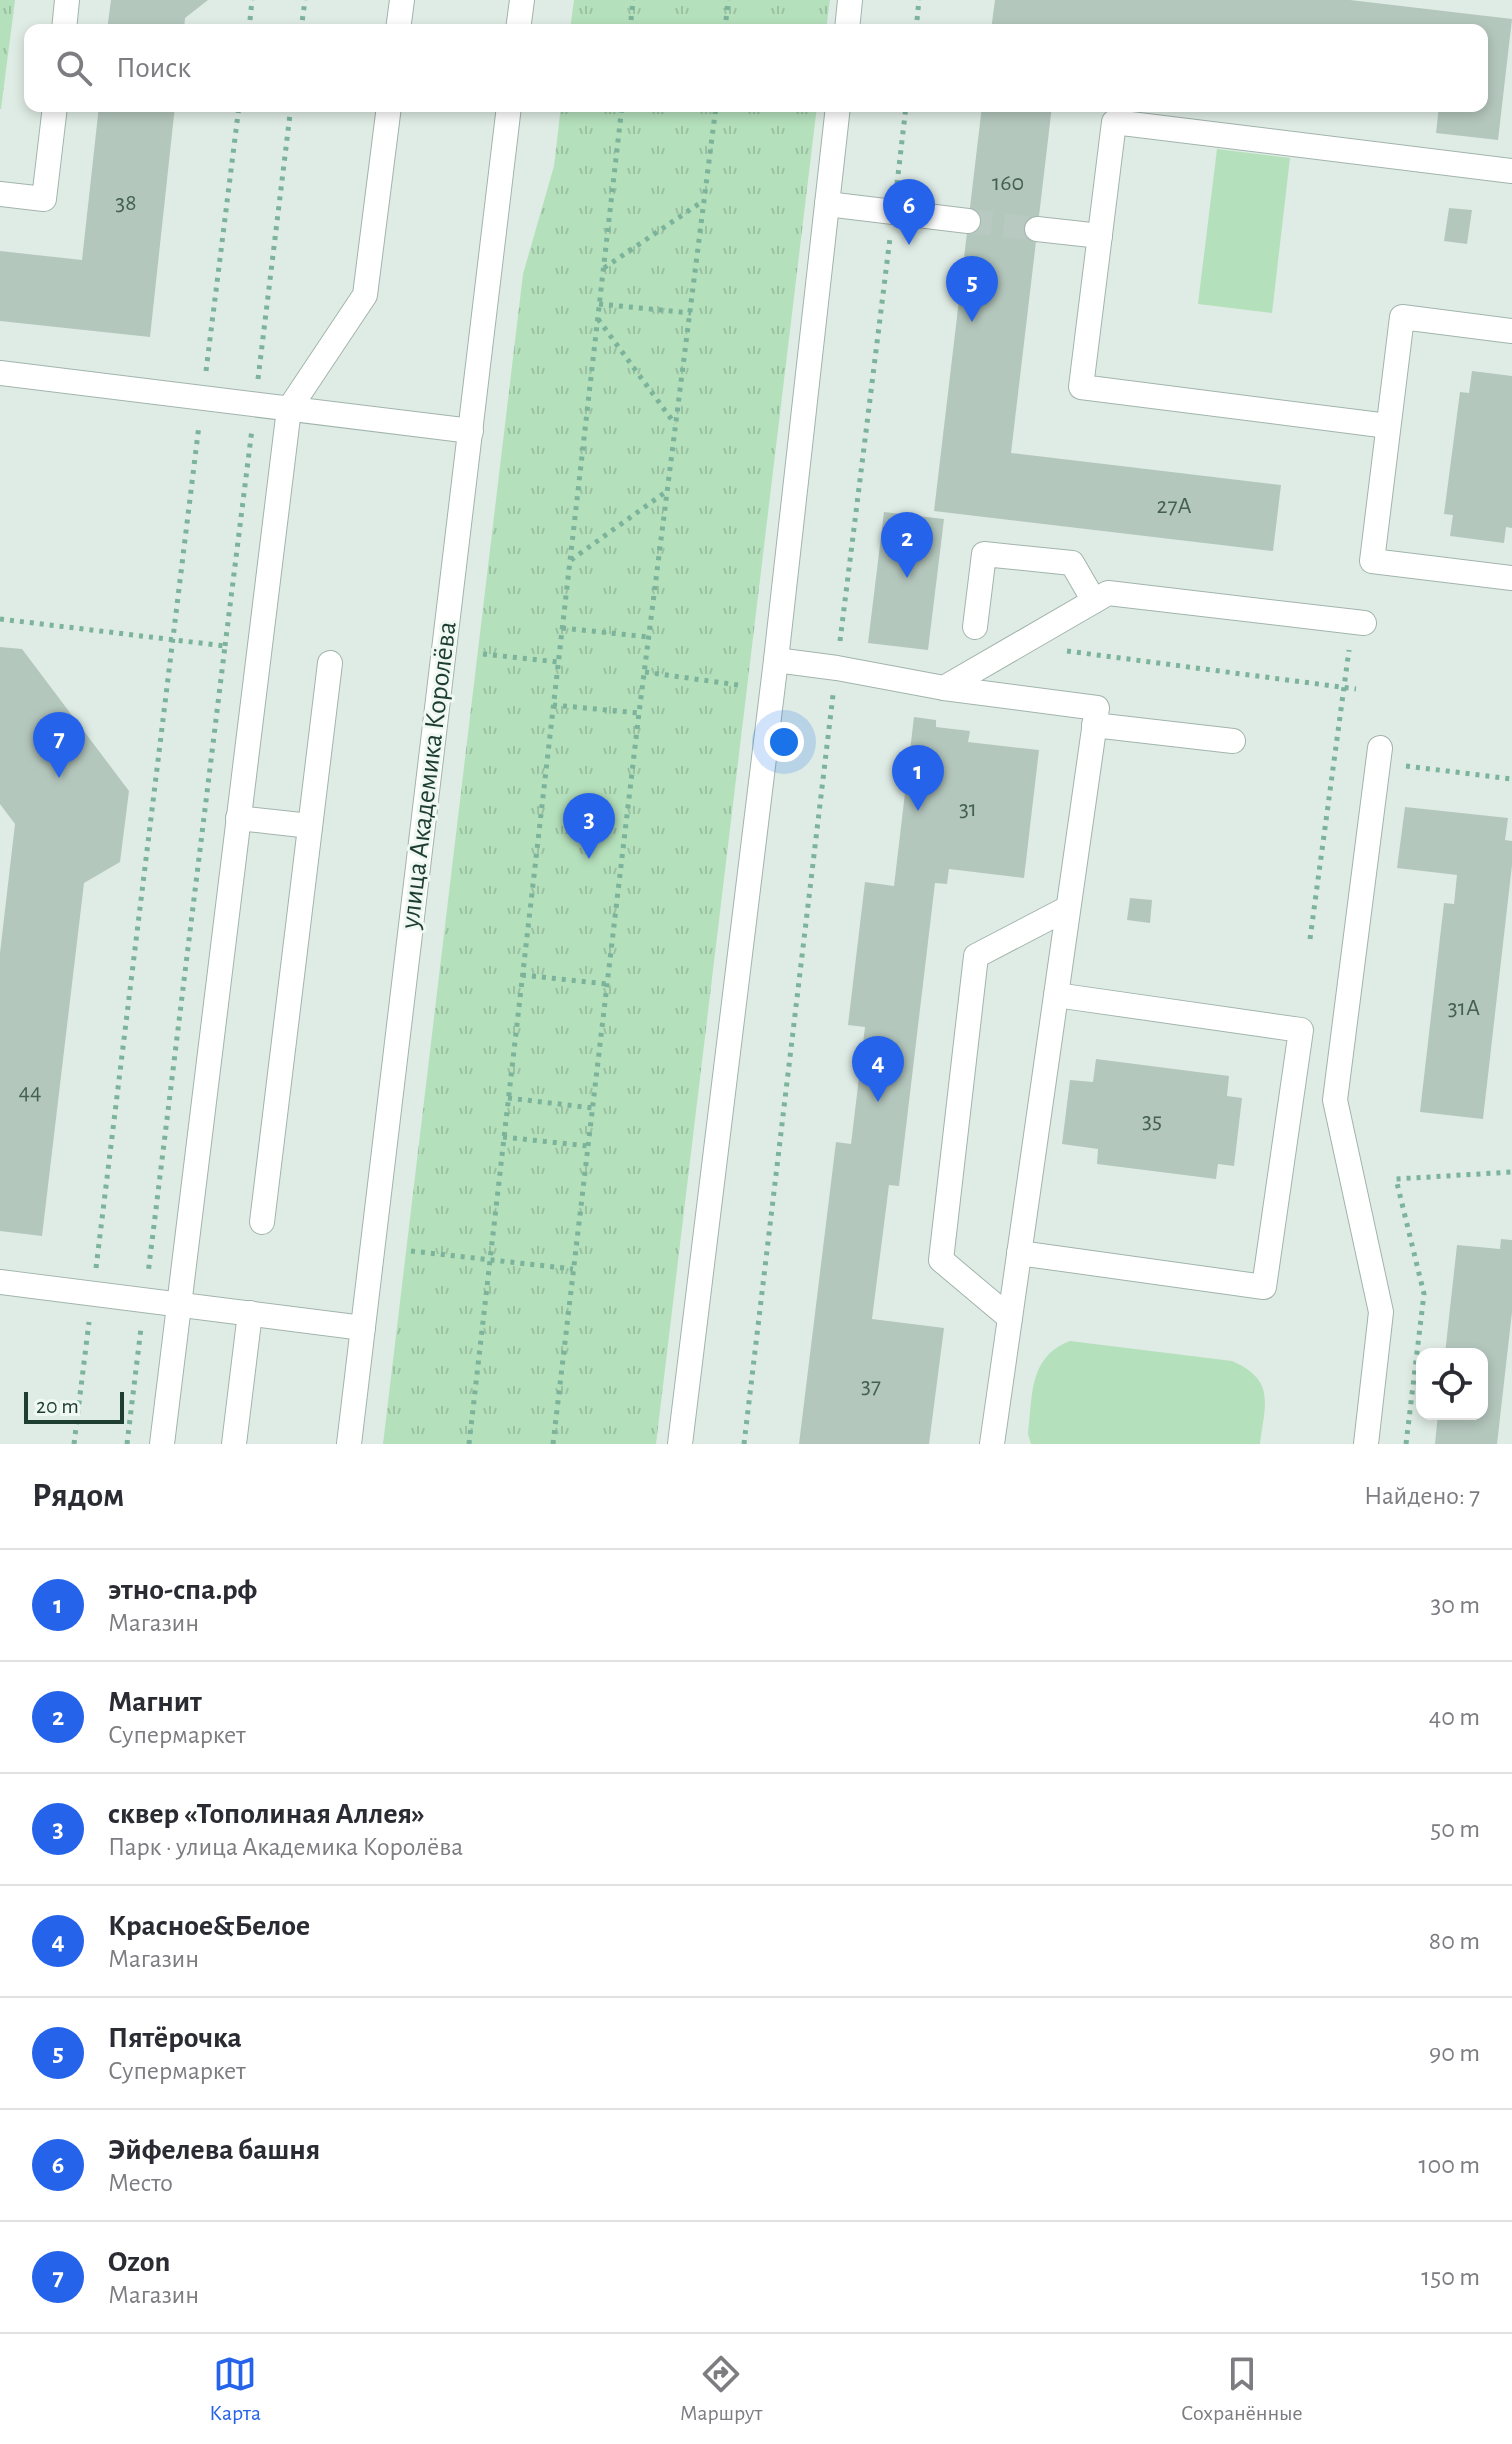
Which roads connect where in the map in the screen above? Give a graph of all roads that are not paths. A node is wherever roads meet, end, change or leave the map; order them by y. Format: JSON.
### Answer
{"nodes":[{"id":1,"x":67,"y":0,"type":"edge"},
{"id":2,"x":402,"y":0,"type":"edge"},
{"id":3,"x":522,"y":0,"type":"edge"},
{"id":4,"x":850,"y":0,"type":"edge"},
{"id":5,"x":65,"y":24,"type":"edge"},
{"id":6,"x":399,"y":24,"type":"edge"},
{"id":7,"x":519,"y":24,"type":"edge"},
{"id":8,"x":848,"y":24,"type":"edge"},
{"id":9,"x":54,"y":112,"type":"edge"},
{"id":10,"x":388,"y":112,"type":"edge"},
{"id":11,"x":508,"y":112,"type":"edge"},
{"id":12,"x":837,"y":112,"type":"edge"},
{"id":13,"x":1512,"y":171,"type":"edge"},
{"id":14,"x":0,"y":194,"type":"edge"},
{"id":15,"x":827,"y":204,"type":"junction"},
{"id":16,"x":968,"y":221,"type":"tunnel mouth"},
{"id":17,"x":1037,"y":229,"type":"tunnel mouth"},
{"id":18,"x":1100,"y":236,"type":"junction"},
{"id":19,"x":1512,"y":331,"type":"edge"},
{"id":20,"x":0,"y":373,"type":"edge"},
{"id":21,"x":289,"y":409,"type":"junction"},
{"id":22,"x":1388,"y":426,"type":"junction"},
{"id":23,"x":471,"y":431,"type":"junction"},
{"id":24,"x":1512,"y":578,"type":"edge"},
{"id":25,"x":1094,"y":601,"type":"junction"},
{"id":26,"x":1358,"y":622,"type":"road end"},
{"id":27,"x":975,"y":627,"type":"dead end"},
{"id":28,"x":776,"y":660,"type":"junction"},
{"id":29,"x":330,"y":663,"type":"dead end"},
{"id":30,"x":944,"y":688,"type":"junction"},
{"id":31,"x":1094,"y":725,"type":"junction"},
{"id":32,"x":1233,"y":741,"type":"dead end"},
{"id":33,"x":1379,"y":755,"type":"road end"},
{"id":34,"x":238,"y":818,"type":"junction"},
{"id":35,"x":310,"y":826,"type":"junction"},
{"id":36,"x":1068,"y":908,"type":"junction"},
{"id":37,"x":1056,"y":995,"type":"junction"},
{"id":38,"x":262,"y":1222,"type":"dead end"},
{"id":39,"x":1019,"y":1253,"type":"junction"},
{"id":40,"x":0,"y":1282,"type":"edge"},
{"id":41,"x":179,"y":1305,"type":"junction"},
{"id":42,"x":250,"y":1313,"type":"junction"},
{"id":43,"x":1010,"y":1318,"type":"junction"},
{"id":44,"x":363,"y":1328,"type":"junction"},
{"id":45,"x":162,"y":1444,"type":"edge"},
{"id":46,"x":234,"y":1444,"type":"edge"},
{"id":47,"x":349,"y":1444,"type":"edge"},
{"id":48,"x":680,"y":1444,"type":"edge"},
{"id":49,"x":992,"y":1444,"type":"edge"},
{"id":50,"x":1366,"y":1444,"type":"edge"}],
"edges":[{"from":1,"to":5,"type":"street"},
{"from":2,"to":6,"type":"street"},
{"from":3,"to":7,"type":"street"},
{"from":4,"to":8,"type":"street"},
{"from":9,"to":14,"type":"street"},
{"from":10,"to":21,"type":"street"},
{"from":11,"to":23,"type":"street","name":"улица Академика Королёва"},
{"from":12,"to":15,"type":"street"},
{"from":13,"to":18,"type":"street"},
{"from":15,"to":16,"type":"street"},
{"from":15,"to":28,"type":"street"},
{"from":17,"to":18,"type":"street"},
{"from":18,"to":22,"type":"street"},
{"from":19,"to":22,"type":"street"},
{"from":20,"to":21,"type":"street"},
{"from":21,"to":23,"type":"street"},
{"from":21,"to":34,"type":"street"},
{"from":22,"to":24,"type":"street"},
{"from":23,"to":44,"type":"street","name":"улица Академика Королёва"},
{"from":25,"to":26,"type":"street"},
{"from":25,"to":27,"type":"street"},
{"from":25,"to":30,"type":"street"},
{"from":28,"to":30,"type":"street"},
{"from":28,"to":48,"type":"street"},
{"from":29,"to":35,"type":"street"},
{"from":30,"to":31,"type":"street"},
{"from":31,"to":32,"type":"street"},
{"from":31,"to":36,"type":"street"},
{"from":33,"to":50,"type":"street"},
{"from":34,"to":35,"type":"street"},
{"from":34,"to":41,"type":"street"},
{"from":35,"to":38,"type":"street"},
{"from":36,"to":37,"type":"street"},
{"from":36,"to":43,"type":"street"},
{"from":37,"to":39,"type":"street"},
{"from":37,"to":39,"type":"street"},
{"from":39,"to":43,"type":"street"},
{"from":40,"to":41,"type":"street"},
{"from":41,"to":42,"type":"street"},
{"from":41,"to":45,"type":"street"},
{"from":42,"to":44,"type":"street"},
{"from":42,"to":46,"type":"street"},
{"from":43,"to":49,"type":"street"},
{"from":44,"to":47,"type":"street","name":"улица Академика Королёва"}]}
